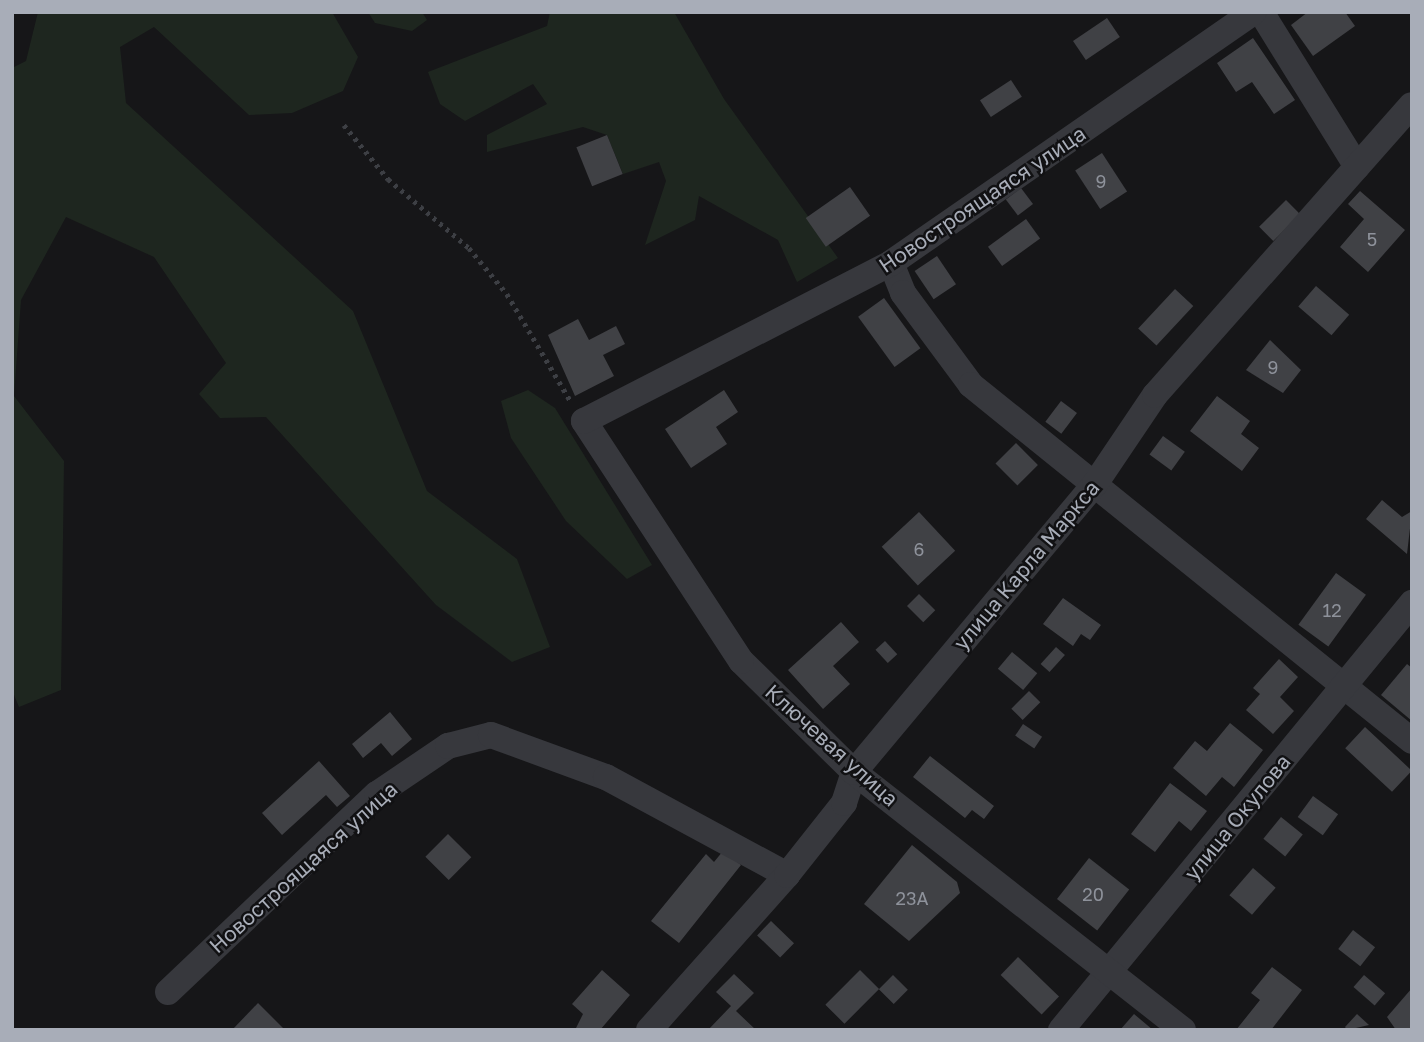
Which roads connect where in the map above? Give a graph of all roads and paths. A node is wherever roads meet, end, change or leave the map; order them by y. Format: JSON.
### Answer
{"nodes":[{"id":1,"x":1254,"y":12,"type":"edge"},
{"id":2,"x":1261,"y":12,"type":"edge"},
{"id":3,"x":1412,"y":106,"type":"edge"},
{"id":4,"x":344,"y":125,"type":"dead end"},
{"id":5,"x":1357,"y":167,"type":"junction"},
{"id":6,"x":891,"y":263,"type":"junction"},
{"id":7,"x":584,"y":421,"type":"junction"},
{"id":8,"x":1095,"y":484,"type":"junction"},
{"id":9,"x":1412,"y":603,"type":"edge"},
{"id":10,"x":1346,"y":684,"type":"junction"},
{"id":11,"x":1412,"y":741,"type":"edge"},
{"id":12,"x":854,"y":772,"type":"junction"},
{"id":13,"x":787,"y":875,"type":"junction"},
{"id":14,"x":1110,"y":972,"type":"junction"},
{"id":15,"x":168,"y":992,"type":"dead end"},
{"id":16,"x":649,"y":1030,"type":"edge"},
{"id":17,"x":1061,"y":1030,"type":"edge"},
{"id":18,"x":1183,"y":1030,"type":"edge"}],
"edges":[{"from":1,"to":6,"type":"street","name":"Новостроящаяся улица"},
{"from":2,"to":5,"type":"street"},
{"from":3,"to":5,"type":"street","name":"улица Карла Маркса"},
{"from":4,"to":7,"type":"path"},
{"from":5,"to":8,"type":"street","name":"улица Карла Маркса"},
{"from":6,"to":7,"type":"street","name":"Новостроящаяся улица"},
{"from":6,"to":8,"type":"street"},
{"from":7,"to":12,"type":"street","name":"Ключевая улица"},
{"from":8,"to":10,"type":"street"},
{"from":8,"to":12,"type":"street","name":"улица Карла Маркса"},
{"from":9,"to":10,"type":"street","name":"улица Окулова"},
{"from":10,"to":11,"type":"street"},
{"from":10,"to":14,"type":"street","name":"улица Окулова"},
{"from":12,"to":13,"type":"street","name":"улица Карла Маркса"},
{"from":12,"to":14,"type":"street","name":"Ключевая улица"},
{"from":13,"to":15,"type":"street","name":"Новостроящаяся улица"},
{"from":13,"to":16,"type":"street","name":"улица Карла Маркса"},
{"from":14,"to":17,"type":"street","name":"улица Окулова"},
{"from":14,"to":18,"type":"street","name":"Ключевая улица"}]}
